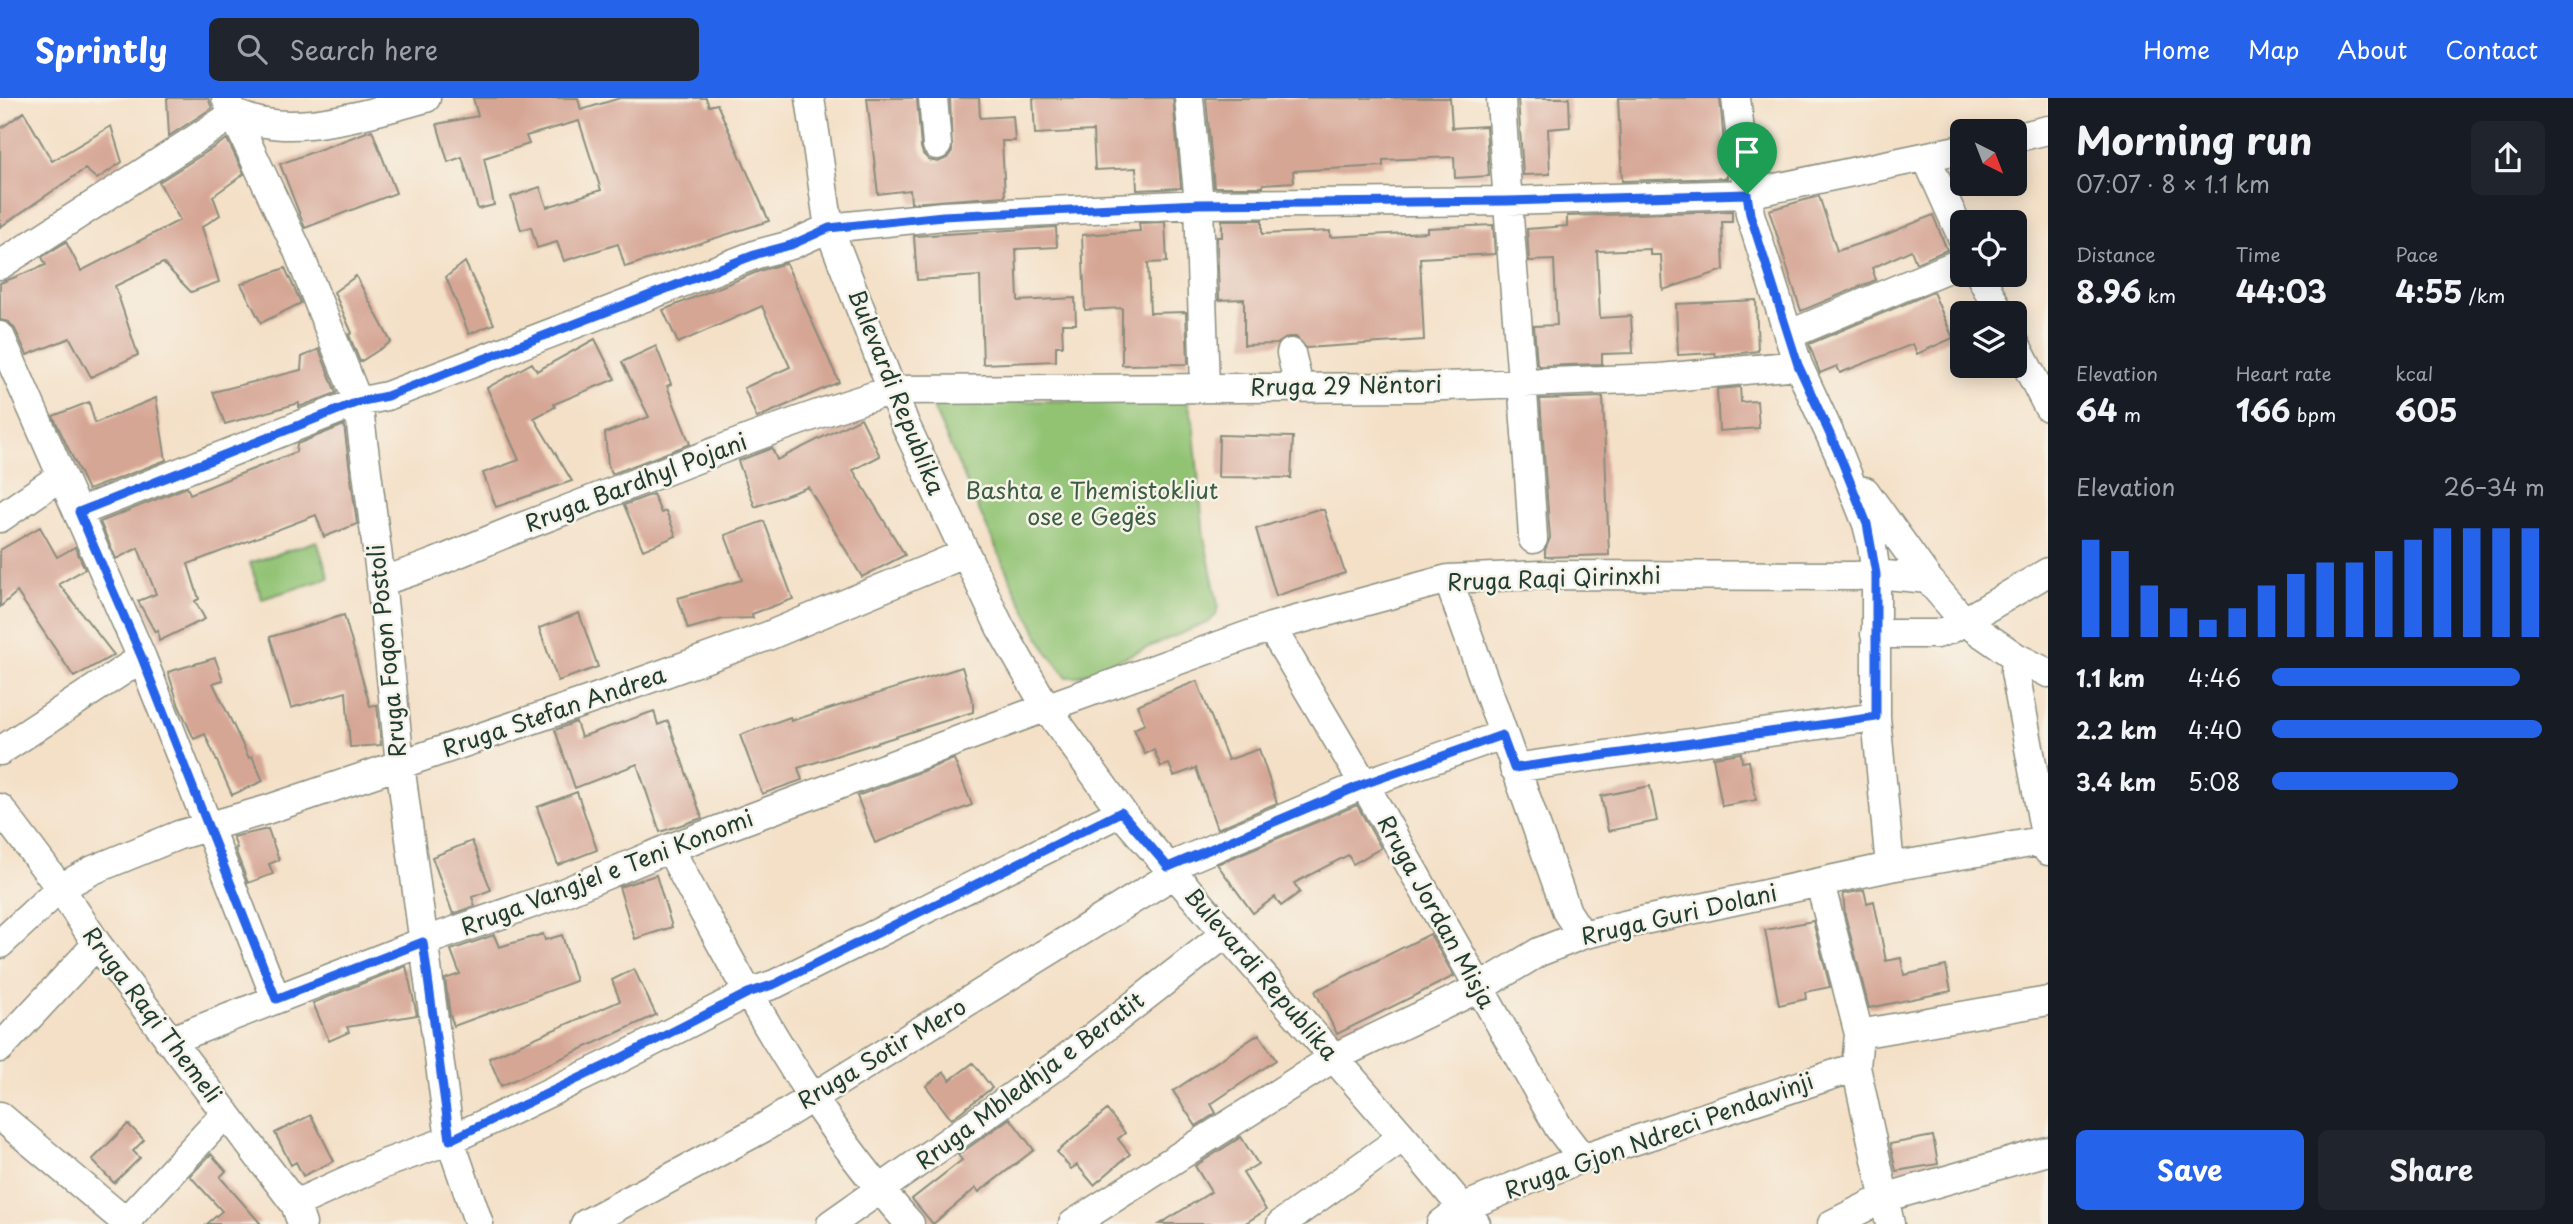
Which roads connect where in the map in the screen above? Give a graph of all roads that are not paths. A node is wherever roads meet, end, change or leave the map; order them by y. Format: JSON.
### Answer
{"nodes":[{"id":1,"x":426,"y":98,"type":"edge"},
{"id":2,"x":810,"y":98,"type":"edge"},
{"id":3,"x":933,"y":98,"type":"edge"},
{"id":4,"x":1189,"y":98,"type":"edge"},
{"id":5,"x":1500,"y":98,"type":"edge"},
{"id":6,"x":1736,"y":98,"type":"edge"},
{"id":7,"x":230,"y":106,"type":"edge"},
{"id":8,"x":2048,"y":130,"type":"edge"},
{"id":9,"x":2027,"y":135,"type":"edge"},
{"id":10,"x":937,"y":145,"type":"dead end"},
{"id":11,"x":1950,"y":152,"type":"edge"},
{"id":12,"x":1926,"y":157,"type":"junction"},
{"id":13,"x":1747,"y":194,"type":"junction"},
{"id":14,"x":1507,"y":201,"type":"junction"},
{"id":15,"x":1199,"y":204,"type":"junction"},
{"id":16,"x":1950,"y":210,"type":"edge"},
{"id":17,"x":829,"y":228,"type":"junction"},
{"id":18,"x":0,"y":265,"type":"edge"},
{"id":19,"x":1950,"y":267,"type":"edge"},
{"id":20,"x":1788,"y":335,"type":"junction"},
{"id":21,"x":0,"y":336,"type":"edge"},
{"id":22,"x":1291,"y":353,"type":"dead end"},
{"id":23,"x":1798,"y":365,"type":"junction"},
{"id":24,"x":2027,"y":366,"type":"edge"},
{"id":25,"x":1523,"y":381,"type":"junction"},
{"id":26,"x":1205,"y":387,"type":"junction"},
{"id":27,"x":1299,"y":387,"type":"junction"},
{"id":28,"x":893,"y":390,"type":"junction"},
{"id":29,"x":358,"y":402,"type":"junction"},
{"id":30,"x":2048,"y":407,"type":"edge"},
{"id":31,"x":1839,"y":454,"type":"junction"},
{"id":32,"x":61,"y":476,"type":"junction"},
{"id":33,"x":79,"y":512,"type":"junction"},
{"id":34,"x":0,"y":517,"type":"edge"},
{"id":35,"x":1533,"y":539,"type":"dead end"},
{"id":36,"x":964,"y":554,"type":"junction"},
{"id":37,"x":2048,"y":572,"type":"edge"},
{"id":38,"x":1876,"y":574,"type":"junction"},
{"id":39,"x":1448,"y":579,"type":"junction"},
{"id":40,"x":1928,"y":579,"type":"junction"},
{"id":41,"x":381,"y":581,"type":"junction"},
{"id":42,"x":1965,"y":622,"type":"junction"},
{"id":43,"x":1271,"y":628,"type":"junction"},
{"id":44,"x":1875,"y":634,"type":"junction"},
{"id":45,"x":2017,"y":657,"type":"junction"},
{"id":46,"x":142,"y":658,"type":"junction"},
{"id":47,"x":2048,"y":673,"type":"edge"},
{"id":48,"x":1046,"y":707,"type":"junction"},
{"id":49,"x":1876,"y":717,"type":"junction"},
{"id":50,"x":1502,"y":735,"type":"junction"},
{"id":51,"x":0,"y":751,"type":"edge"},
{"id":52,"x":400,"y":764,"type":"junction"},
{"id":53,"x":1514,"y":768,"type":"junction"},
{"id":54,"x":1364,"y":784,"type":"junction"},
{"id":55,"x":0,"y":808,"type":"edge"},
{"id":56,"x":1121,"y":812,"type":"junction"},
{"id":57,"x":208,"y":827,"type":"junction"},
{"id":58,"x":2047,"y":844,"type":"edge"},
{"id":59,"x":670,"y":848,"type":"junction"},
{"id":60,"x":1890,"y":867,"type":"junction"},
{"id":61,"x":1171,"y":871,"type":"junction"},
{"id":62,"x":1820,"y":883,"type":"junction"},
{"id":63,"x":60,"y":888,"type":"junction"},
{"id":64,"x":1225,"y":933,"type":"junction"},
{"id":65,"x":1582,"y":935,"type":"junction"},
{"id":66,"x":423,"y":942,"type":"junction"},
{"id":67,"x":0,"y":944,"type":"edge"},
{"id":68,"x":97,"y":944,"type":"junction"},
{"id":69,"x":1479,"y":988,"type":"junction"},
{"id":70,"x":748,"y":993,"type":"junction"},
{"id":71,"x":276,"y":999,"type":"junction"},
{"id":72,"x":2048,"y":1001,"type":"edge"},
{"id":73,"x":1859,"y":1034,"type":"junction"},
{"id":74,"x":169,"y":1041,"type":"junction"},
{"id":75,"x":0,"y":1048,"type":"edge"},
{"id":76,"x":1333,"y":1058,"type":"junction"},
{"id":77,"x":1856,"y":1067,"type":"junction"},
{"id":78,"x":812,"y":1098,"type":"junction"},
{"id":79,"x":226,"y":1113,"type":"junction"},
{"id":80,"x":0,"y":1116,"type":"edge"},
{"id":81,"x":1403,"y":1137,"type":"junction"},
{"id":82,"x":450,"y":1140,"type":"junction"},
{"id":83,"x":2048,"y":1151,"type":"edge"},
{"id":84,"x":1583,"y":1158,"type":"junction"},
{"id":85,"x":879,"y":1191,"type":"junction"},
{"id":86,"x":1887,"y":1211,"type":"edge"},
{"id":87,"x":298,"y":1214,"type":"edge"},
{"id":88,"x":1460,"y":1219,"type":"edge"},
{"id":89,"x":125,"y":1223,"type":"edge"},
{"id":90,"x":479,"y":1224,"type":"edge"},
{"id":91,"x":584,"y":1224,"type":"edge"},
{"id":92,"x":831,"y":1224,"type":"edge"},
{"id":93,"x":909,"y":1224,"type":"edge"},
{"id":94,"x":1073,"y":1224,"type":"edge"},
{"id":95,"x":1281,"y":1224,"type":"edge"},
{"id":96,"x":1832,"y":1224,"type":"edge"}],
"edges":[{"from":1,"to":7,"type":"street"},
{"from":2,"to":17,"type":"street","name":"Bulevardi Republika"},
{"from":3,"to":10,"type":"street"},
{"from":4,"to":15,"type":"street"},
{"from":5,"to":14,"type":"street"},
{"from":6,"to":13,"type":"street"},
{"from":7,"to":18,"type":"street"},
{"from":7,"to":29,"type":"street","name":"Rruga Foqon Postoli"},
{"from":8,"to":9,"type":"street"},
{"from":11,"to":12,"type":"street"},
{"from":12,"to":13,"type":"street"},
{"from":12,"to":16,"type":"street"},
{"from":13,"to":14,"type":"street"},
{"from":13,"to":20,"type":"street"},
{"from":14,"to":15,"type":"street"},
{"from":14,"to":25,"type":"street"},
{"from":15,"to":17,"type":"street"},
{"from":15,"to":26,"type":"street"},
{"from":17,"to":28,"type":"street","name":"Bulevardi Republika"},
{"from":17,"to":29,"type":"street"},
{"from":19,"to":20,"type":"street"},
{"from":20,"to":23,"type":"street"},
{"from":21,"to":32,"type":"street"},
{"from":22,"to":27,"type":"street"},
{"from":23,"to":25,"type":"street","name":"Rruga 29 Nëntori"},
{"from":23,"to":31,"type":"street"},
{"from":24,"to":30,"type":"street"},
{"from":25,"to":27,"type":"street","name":"Rruga 29 Nëntori"},
{"from":25,"to":35,"type":"street"},
{"from":26,"to":27,"type":"street","name":"Rruga 29 Nëntori"},
{"from":26,"to":28,"type":"street","name":"Rruga 29 Nëntori"},
{"from":28,"to":36,"type":"street","name":"Bulevardi Republika"},
{"from":28,"to":41,"type":"street","name":"Rruga Bardhyl Pojani"},
{"from":29,"to":33,"type":"street"},
{"from":29,"to":41,"type":"street","name":"Rruga Foqon Postoli"},
{"from":31,"to":38,"type":"street"},
{"from":31,"to":40,"type":"street"},
{"from":32,"to":33,"type":"street"},
{"from":32,"to":34,"type":"street"},
{"from":33,"to":46,"type":"street"},
{"from":36,"to":48,"type":"street","name":"Bulevardi Republika"},
{"from":36,"to":52,"type":"street","name":"Rruga Stefan Andrea"},
{"from":37,"to":42,"type":"street"},
{"from":38,"to":39,"type":"street","name":"Rruga Raqi Qirinxhi"},
{"from":38,"to":40,"type":"street","name":"Rruga Raqi Qirinxhi"},
{"from":38,"to":44,"type":"street"},
{"from":39,"to":43,"type":"street","name":"Rruga Raqi Qirinxhi"},
{"from":39,"to":50,"type":"street"},
{"from":40,"to":42,"type":"street"},
{"from":41,"to":52,"type":"street","name":"Rruga Foqon Postoli"},
{"from":42,"to":44,"type":"street"},
{"from":42,"to":45,"type":"street"},
{"from":43,"to":48,"type":"street","name":"Rruga Raqi Qirinxhi"},
{"from":43,"to":54,"type":"street","name":"Rruga Jordan Misja"},
{"from":44,"to":49,"type":"street"},
{"from":45,"to":47,"type":"street"},
{"from":45,"to":58,"type":"street"},
{"from":46,"to":51,"type":"street"},
{"from":46,"to":57,"type":"street"},
{"from":48,"to":56,"type":"street","name":"Bulevardi Republika"},
{"from":48,"to":59,"type":"street","name":"Rruga Vangjel e Teni Konomi"},
{"from":49,"to":53,"type":"street"},
{"from":49,"to":60,"type":"street"},
{"from":50,"to":53,"type":"street"},
{"from":50,"to":54,"type":"street","name":"Rruga Sotir Mero"},
{"from":52,"to":57,"type":"street","name":"Rruga Stefan Andrea"},
{"from":52,"to":66,"type":"street","name":"Rruga Foqon Postoli"},
{"from":53,"to":65,"type":"street"},
{"from":54,"to":61,"type":"street","name":"Rruga Sotir Mero"},
{"from":54,"to":69,"type":"street","name":"Rruga Jordan Misja"},
{"from":55,"to":63,"type":"street","name":"Rruga Raqi Themeli"},
{"from":56,"to":61,"type":"street","name":"Bulevardi Republika"},
{"from":56,"to":70,"type":"street"},
{"from":57,"to":63,"type":"street","name":"Rruga Stefan Andrea"},
{"from":57,"to":71,"type":"street"},
{"from":58,"to":60,"type":"street","name":"Rruga Guri Dolani"},
{"from":59,"to":66,"type":"street","name":"Rruga Vangjel e Teni Konomi"},
{"from":59,"to":70,"type":"street"},
{"from":60,"to":62,"type":"street","name":"Rruga Guri Dolani"},
{"from":61,"to":64,"type":"street","name":"Bulevardi Republika"},
{"from":61,"to":78,"type":"street","name":"Rruga Sotir Mero"},
{"from":62,"to":65,"type":"street","name":"Rruga Guri Dolani"},
{"from":62,"to":73,"type":"street"},
{"from":63,"to":67,"type":"street","name":"Rruga Stefan Andrea"},
{"from":63,"to":68,"type":"street","name":"Rruga Raqi Themeli"},
{"from":64,"to":76,"type":"street","name":"Bulevardi Republika"},
{"from":64,"to":85,"type":"street","name":"Rruga Mbledhja e Beratit"},
{"from":65,"to":69,"type":"street","name":"Rruga Guri Dolani"},
{"from":66,"to":71,"type":"street","name":"Rruga Vangjel e Teni Konomi"},
{"from":66,"to":82,"type":"street","name":"Rruga Foqon Postoli"},
{"from":68,"to":74,"type":"street","name":"Rruga Raqi Themeli"},
{"from":68,"to":75,"type":"street"},
{"from":69,"to":76,"type":"street","name":"Rruga Guri Dolani"},
{"from":69,"to":84,"type":"street","name":"Rruga Jordan Misja"},
{"from":70,"to":78,"type":"street"},
{"from":70,"to":82,"type":"street"},
{"from":71,"to":74,"type":"street","name":"Rruga Vangjel e Teni Konomi"},
{"from":72,"to":73,"type":"street"},
{"from":73,"to":77,"type":"street"},
{"from":74,"to":79,"type":"street","name":"Rruga Raqi Themeli"},
{"from":76,"to":81,"type":"street","name":"Bulevardi Republika"},
{"from":76,"to":94,"type":"street","name":"Rruga Guri Dolani"},
{"from":77,"to":84,"type":"street","name":"Rruga Gjon Ndreci Pendavinji"},
{"from":77,"to":86,"type":"street"},
{"from":78,"to":85,"type":"street"},
{"from":78,"to":91,"type":"street","name":"Rruga Sotir Mero"},
{"from":79,"to":87,"type":"street","name":"Rruga Raqi Themeli"},
{"from":79,"to":89,"type":"street"},
{"from":80,"to":89,"type":"street"},
{"from":81,"to":88,"type":"street","name":"Bulevardi Republika"},
{"from":81,"to":95,"type":"street"},
{"from":82,"to":87,"type":"street"},
{"from":82,"to":90,"type":"street","name":"Rruga Foqon Postoli"},
{"from":83,"to":86,"type":"street"},
{"from":84,"to":88,"type":"street","name":"Rruga Gjon Ndreci Pendavinji"},
{"from":85,"to":92,"type":"street","name":"Rruga Mbledhja e Beratit"},
{"from":85,"to":93,"type":"street"},
{"from":86,"to":96,"type":"street"}]}
